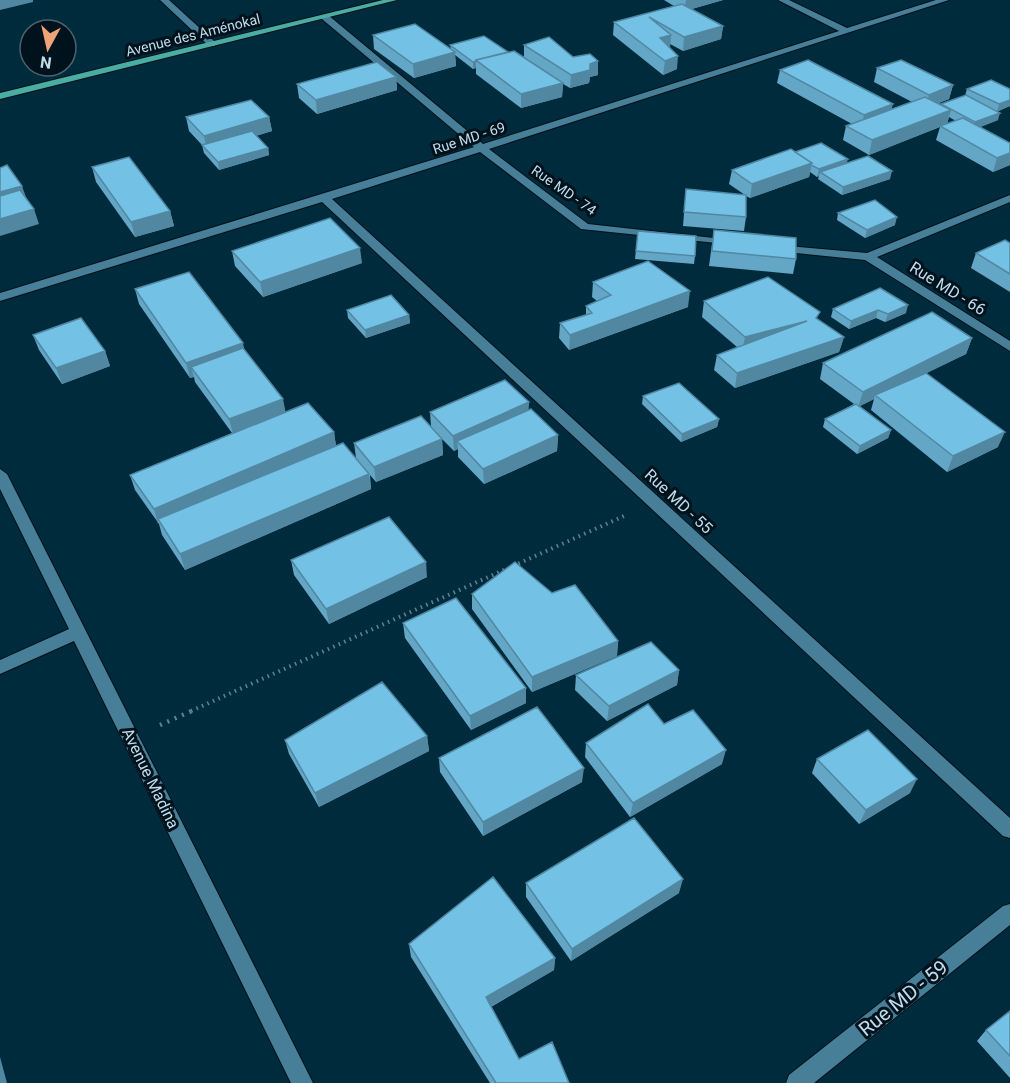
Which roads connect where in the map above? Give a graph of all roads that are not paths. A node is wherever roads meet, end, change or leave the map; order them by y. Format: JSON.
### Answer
{"nodes":[{"id":1,"x":164,"y":0,"type":"edge"},
{"id":2,"x":393,"y":0,"type":"edge"},
{"id":3,"x":782,"y":0,"type":"edge"},
{"id":4,"x":945,"y":0,"type":"edge"},
{"id":5,"x":325,"y":17,"type":"junction"},
{"id":6,"x":846,"y":31,"type":"junction"},
{"id":7,"x":212,"y":44,"type":"junction"},
{"id":8,"x":0,"y":96,"type":"edge"},
{"id":9,"x":482,"y":148,"type":"junction"},
{"id":10,"x":324,"y":198,"type":"junction"},
{"id":11,"x":1010,"y":198,"type":"edge"},
{"id":12,"x":868,"y":257,"type":"junction"},
{"id":13,"x":0,"y":297,"type":"edge"},
{"id":14,"x":1010,"y":347,"type":"edge"},
{"id":15,"x":0,"y":474,"type":"edge"},
{"id":16,"x":78,"y":632,"type":"junction"},
{"id":17,"x":0,"y":667,"type":"edge"},
{"id":18,"x":1010,"y":830,"type":"edge"},
{"id":19,"x":1010,"y":913,"type":"edge"},
{"id":20,"x":302,"y":1083,"type":"edge"},
{"id":21,"x":797,"y":1083,"type":"edge"}],
"edges":[{"from":1,"to":7,"type":"street"},
{"from":2,"to":5,"type":"main road","name":"Avenue des Aménokal"},
{"from":3,"to":6,"type":"street"},
{"from":4,"to":6,"type":"street","name":"Rue MD - 69"},
{"from":5,"to":7,"type":"main road","name":"Avenue des Aménokal"},
{"from":5,"to":9,"type":"street","name":"Rue MD - 74"},
{"from":6,"to":9,"type":"street","name":"Rue MD - 69"},
{"from":7,"to":8,"type":"main road","name":"Avenue des Aménokal"},
{"from":9,"to":10,"type":"street","name":"Rue MD - 69"},
{"from":9,"to":12,"type":"street","name":"Rue MD - 74"},
{"from":10,"to":13,"type":"street","name":"Rue MD - 69"},
{"from":10,"to":18,"type":"street","name":"Rue MD - 55"},
{"from":11,"to":12,"type":"street","name":"Rue MD - 74"},
{"from":12,"to":14,"type":"street","name":"Rue MD - 66"},
{"from":15,"to":16,"type":"street","name":"Avenue Madina"},
{"from":16,"to":17,"type":"street"},
{"from":16,"to":20,"type":"street","name":"Avenue Madina"},
{"from":19,"to":21,"type":"street","name":"Rue MD - 59"}]}
